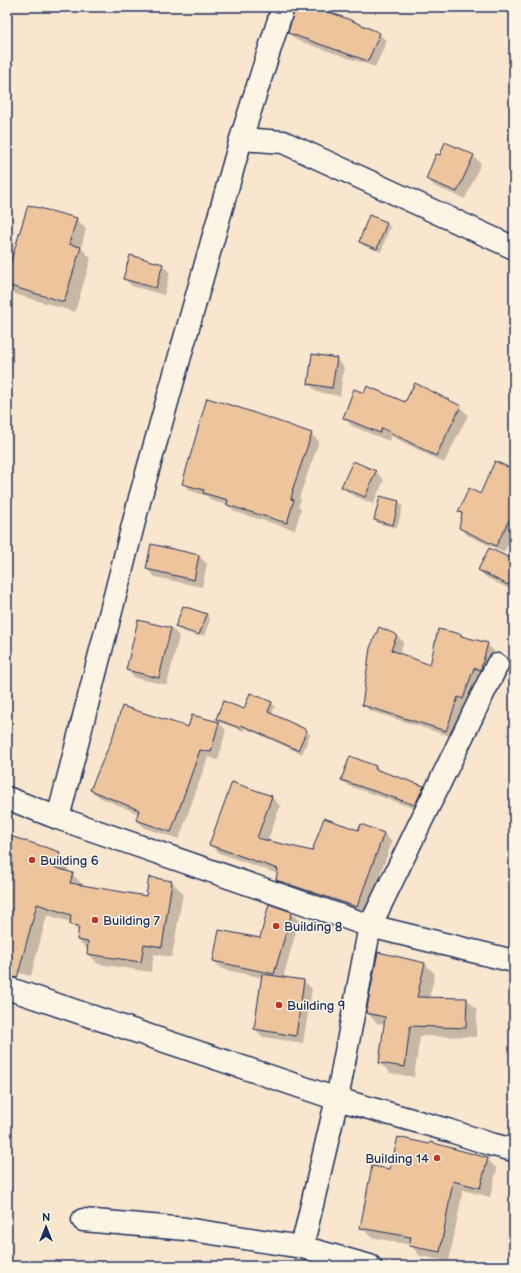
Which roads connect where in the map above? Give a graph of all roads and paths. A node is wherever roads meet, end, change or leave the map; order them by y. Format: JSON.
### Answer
{"nodes":[{"id":1,"x":283,"y":7,"type":"edge"},
{"id":2,"x":241,"y":139,"type":"junction"},
{"id":3,"x":514,"y":248,"type":"edge"},
{"id":4,"x":497,"y":665,"type":"dead end"},
{"id":5,"x":7,"y":798,"type":"edge"},
{"id":6,"x":58,"y":818,"type":"junction"},
{"id":7,"x":370,"y":926,"type":"junction"},
{"id":8,"x":514,"y":961,"type":"edge"},
{"id":9,"x":7,"y":988,"type":"edge"},
{"id":10,"x":337,"y":1099,"type":"junction"},
{"id":11,"x":514,"y":1150,"type":"edge"},
{"id":12,"x":83,"y":1220,"type":"dead end"},
{"id":13,"x":302,"y":1247,"type":"junction"},
{"id":14,"x":370,"y":1266,"type":"edge"}],
"edges":[{"from":1,"to":2,"type":"street"},
{"from":2,"to":3,"type":"street"},
{"from":2,"to":6,"type":"street"},
{"from":4,"to":7,"type":"street"},
{"from":5,"to":6,"type":"street"},
{"from":6,"to":7,"type":"street"},
{"from":7,"to":8,"type":"street"},
{"from":7,"to":10,"type":"street"},
{"from":9,"to":10,"type":"street"},
{"from":10,"to":11,"type":"street"},
{"from":10,"to":13,"type":"street"},
{"from":12,"to":13,"type":"street"},
{"from":13,"to":14,"type":"street"}]}
